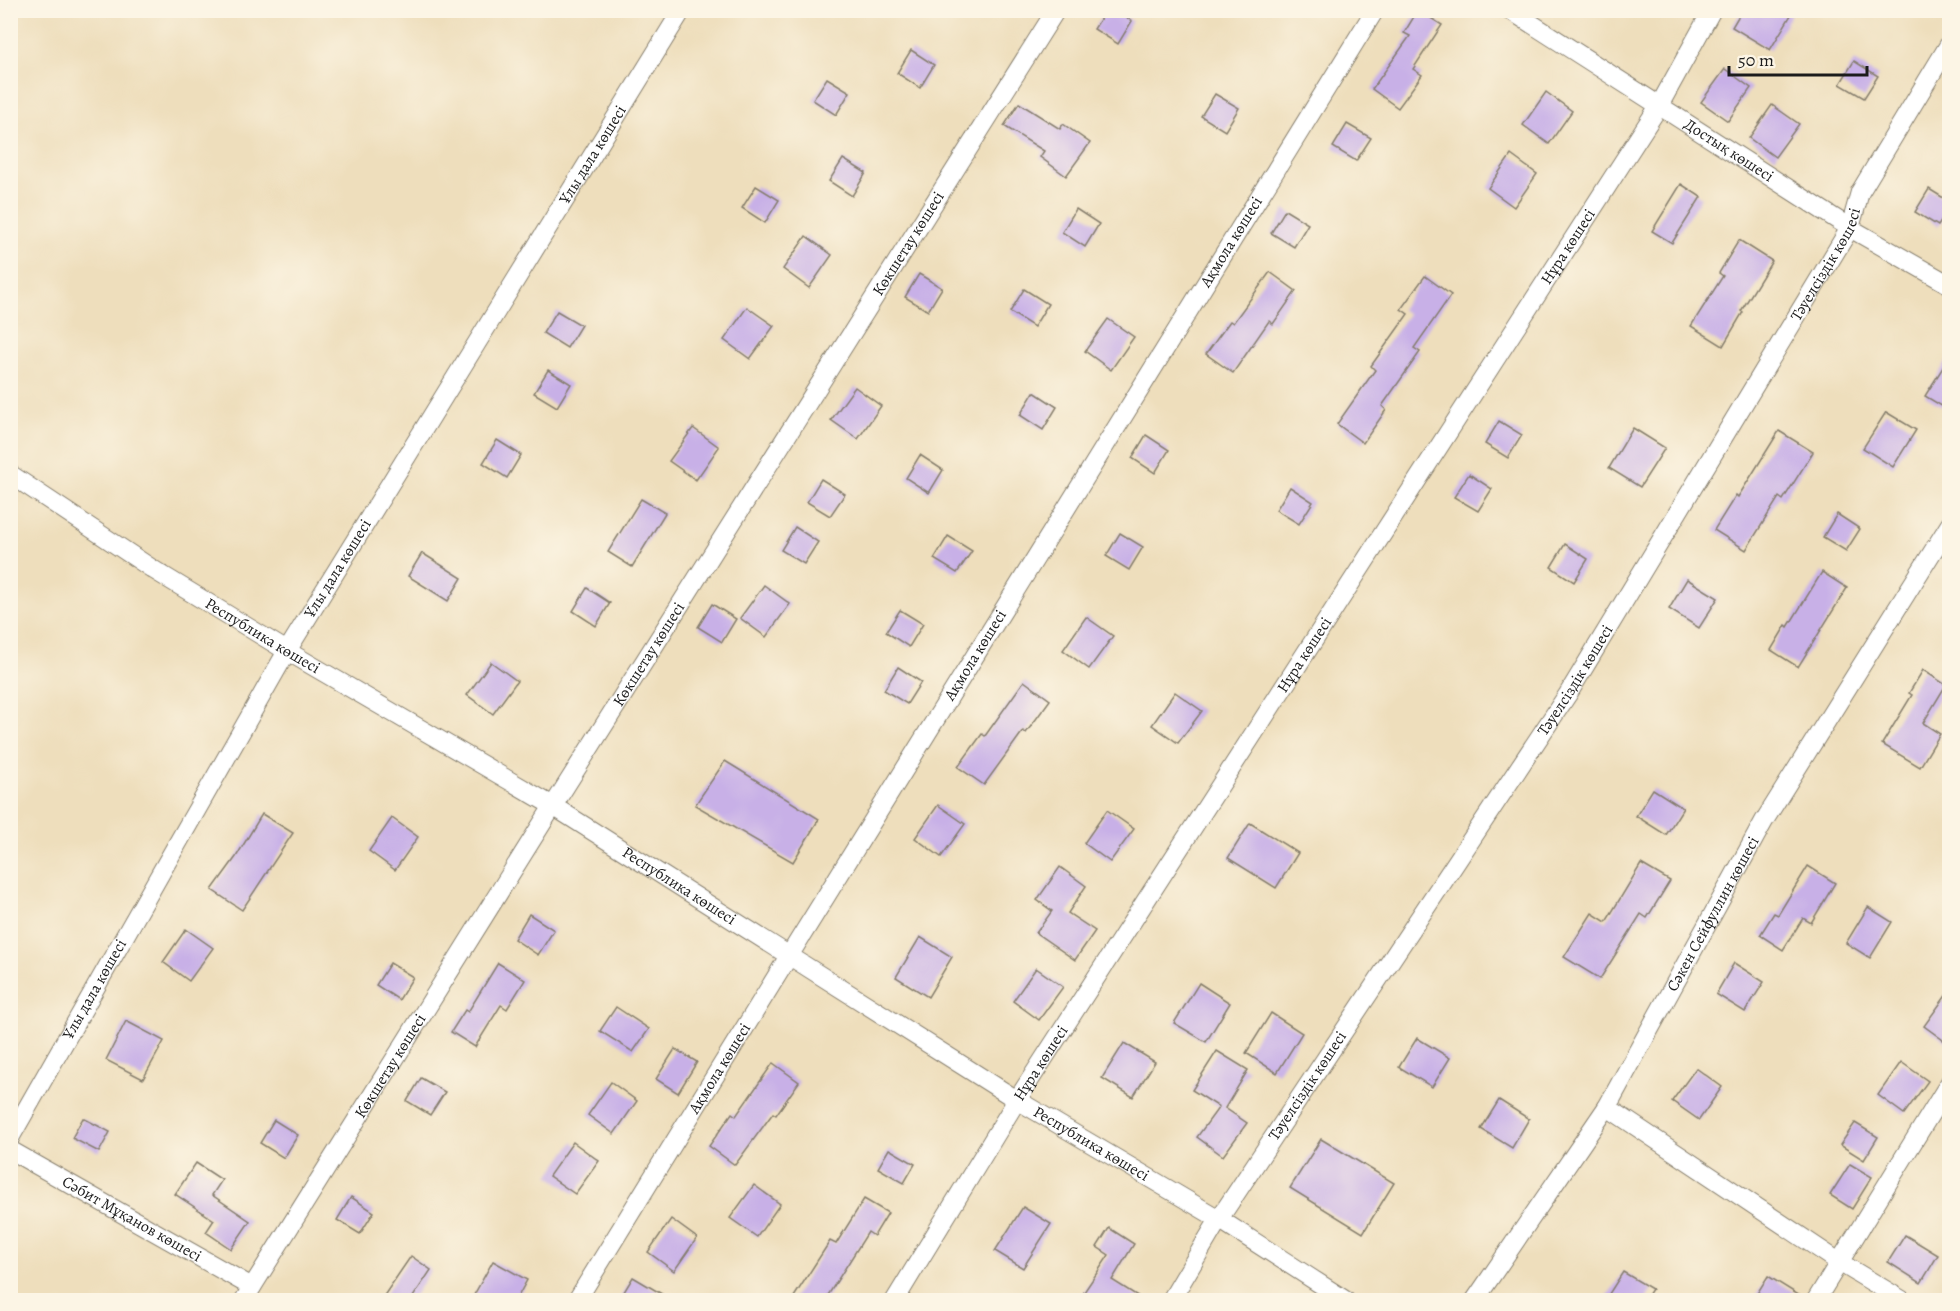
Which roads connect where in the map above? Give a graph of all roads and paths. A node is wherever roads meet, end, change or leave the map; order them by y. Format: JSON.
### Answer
{"nodes":[{"id":1,"x":682,"y":10,"type":"edge"},
{"id":2,"x":1056,"y":10,"type":"edge"},
{"id":3,"x":1375,"y":10,"type":"edge"},
{"id":4,"x":1510,"y":10,"type":"edge"},
{"id":5,"x":1713,"y":10,"type":"edge"},
{"id":6,"x":1950,"y":43,"type":"edge"},
{"id":7,"x":1659,"y":106,"type":"junction"},
{"id":8,"x":1850,"y":228,"type":"junction"},
{"id":9,"x":1950,"y":285,"type":"edge"},
{"id":10,"x":10,"y":474,"type":"edge"},
{"id":11,"x":1950,"y":524,"type":"edge"},
{"id":12,"x":287,"y":651,"type":"junction"},
{"id":13,"x":553,"y":806,"type":"junction"},
{"id":14,"x":789,"y":956,"type":"junction"},
{"id":15,"x":1950,"y":1082,"type":"edge"},
{"id":16,"x":1017,"y":1100,"type":"junction"},
{"id":17,"x":1607,"y":1107,"type":"junction"},
{"id":18,"x":10,"y":1138,"type":"edge"},
{"id":19,"x":10,"y":1150,"type":"edge"},
{"id":20,"x":1218,"y":1219,"type":"junction"},
{"id":21,"x":1839,"y":1262,"type":"junction"},
{"id":22,"x":248,"y":1294,"type":"edge"},
{"id":23,"x":577,"y":1300,"type":"edge"},
{"id":24,"x":895,"y":1300,"type":"edge"},
{"id":25,"x":1171,"y":1300,"type":"edge"},
{"id":26,"x":1345,"y":1300,"type":"edge"},
{"id":27,"x":1475,"y":1300,"type":"edge"},
{"id":28,"x":1816,"y":1300,"type":"edge"},
{"id":29,"x":1902,"y":1300,"type":"edge"}],
"edges":[{"from":1,"to":12,"type":"street","name":"Ұлы дала көшесі"},
{"from":2,"to":13,"type":"street","name":"Көкшетау көшесі"},
{"from":3,"to":14,"type":"street","name":"Ақмола көшесі"},
{"from":4,"to":7,"type":"street","name":"Достық көшесі"},
{"from":5,"to":7,"type":"street","name":"Нұра көшесі"},
{"from":6,"to":8,"type":"street","name":"Тәуелсіздік көшесі"},
{"from":7,"to":8,"type":"street","name":"Достық көшесі"},
{"from":7,"to":16,"type":"street","name":"Нұра көшесі"},
{"from":8,"to":9,"type":"street","name":"Достық көшесі"},
{"from":8,"to":20,"type":"street","name":"Тәуелсіздік көшесі"},
{"from":10,"to":12,"type":"street","name":"Республика көшесі"},
{"from":11,"to":17,"type":"street","name":"Сәкен Сейфуллин көшесі"},
{"from":12,"to":13,"type":"street","name":"Республика көшесі"},
{"from":12,"to":18,"type":"street","name":"Ұлы дала көшесі"},
{"from":13,"to":14,"type":"street","name":"Республика көшесі"},
{"from":13,"to":22,"type":"street","name":"Көкшетау көшесі"},
{"from":14,"to":16,"type":"street","name":"Республика көшесі"},
{"from":14,"to":23,"type":"street","name":"Ақмола көшесі"},
{"from":15,"to":21,"type":"street"},
{"from":16,"to":20,"type":"street","name":"Республика көшесі"},
{"from":16,"to":24,"type":"street","name":"Нұра көшесі"},
{"from":17,"to":21,"type":"street"},
{"from":17,"to":27,"type":"street","name":"Сәкен Сейфуллин көшесі"},
{"from":19,"to":22,"type":"street","name":"Сәбит Мұқанов көшесі"},
{"from":20,"to":25,"type":"street","name":"Тәуелсіздік көшесі"},
{"from":20,"to":26,"type":"street","name":"Республика көшесі"},
{"from":21,"to":28,"type":"street"},
{"from":21,"to":29,"type":"street"}]}
